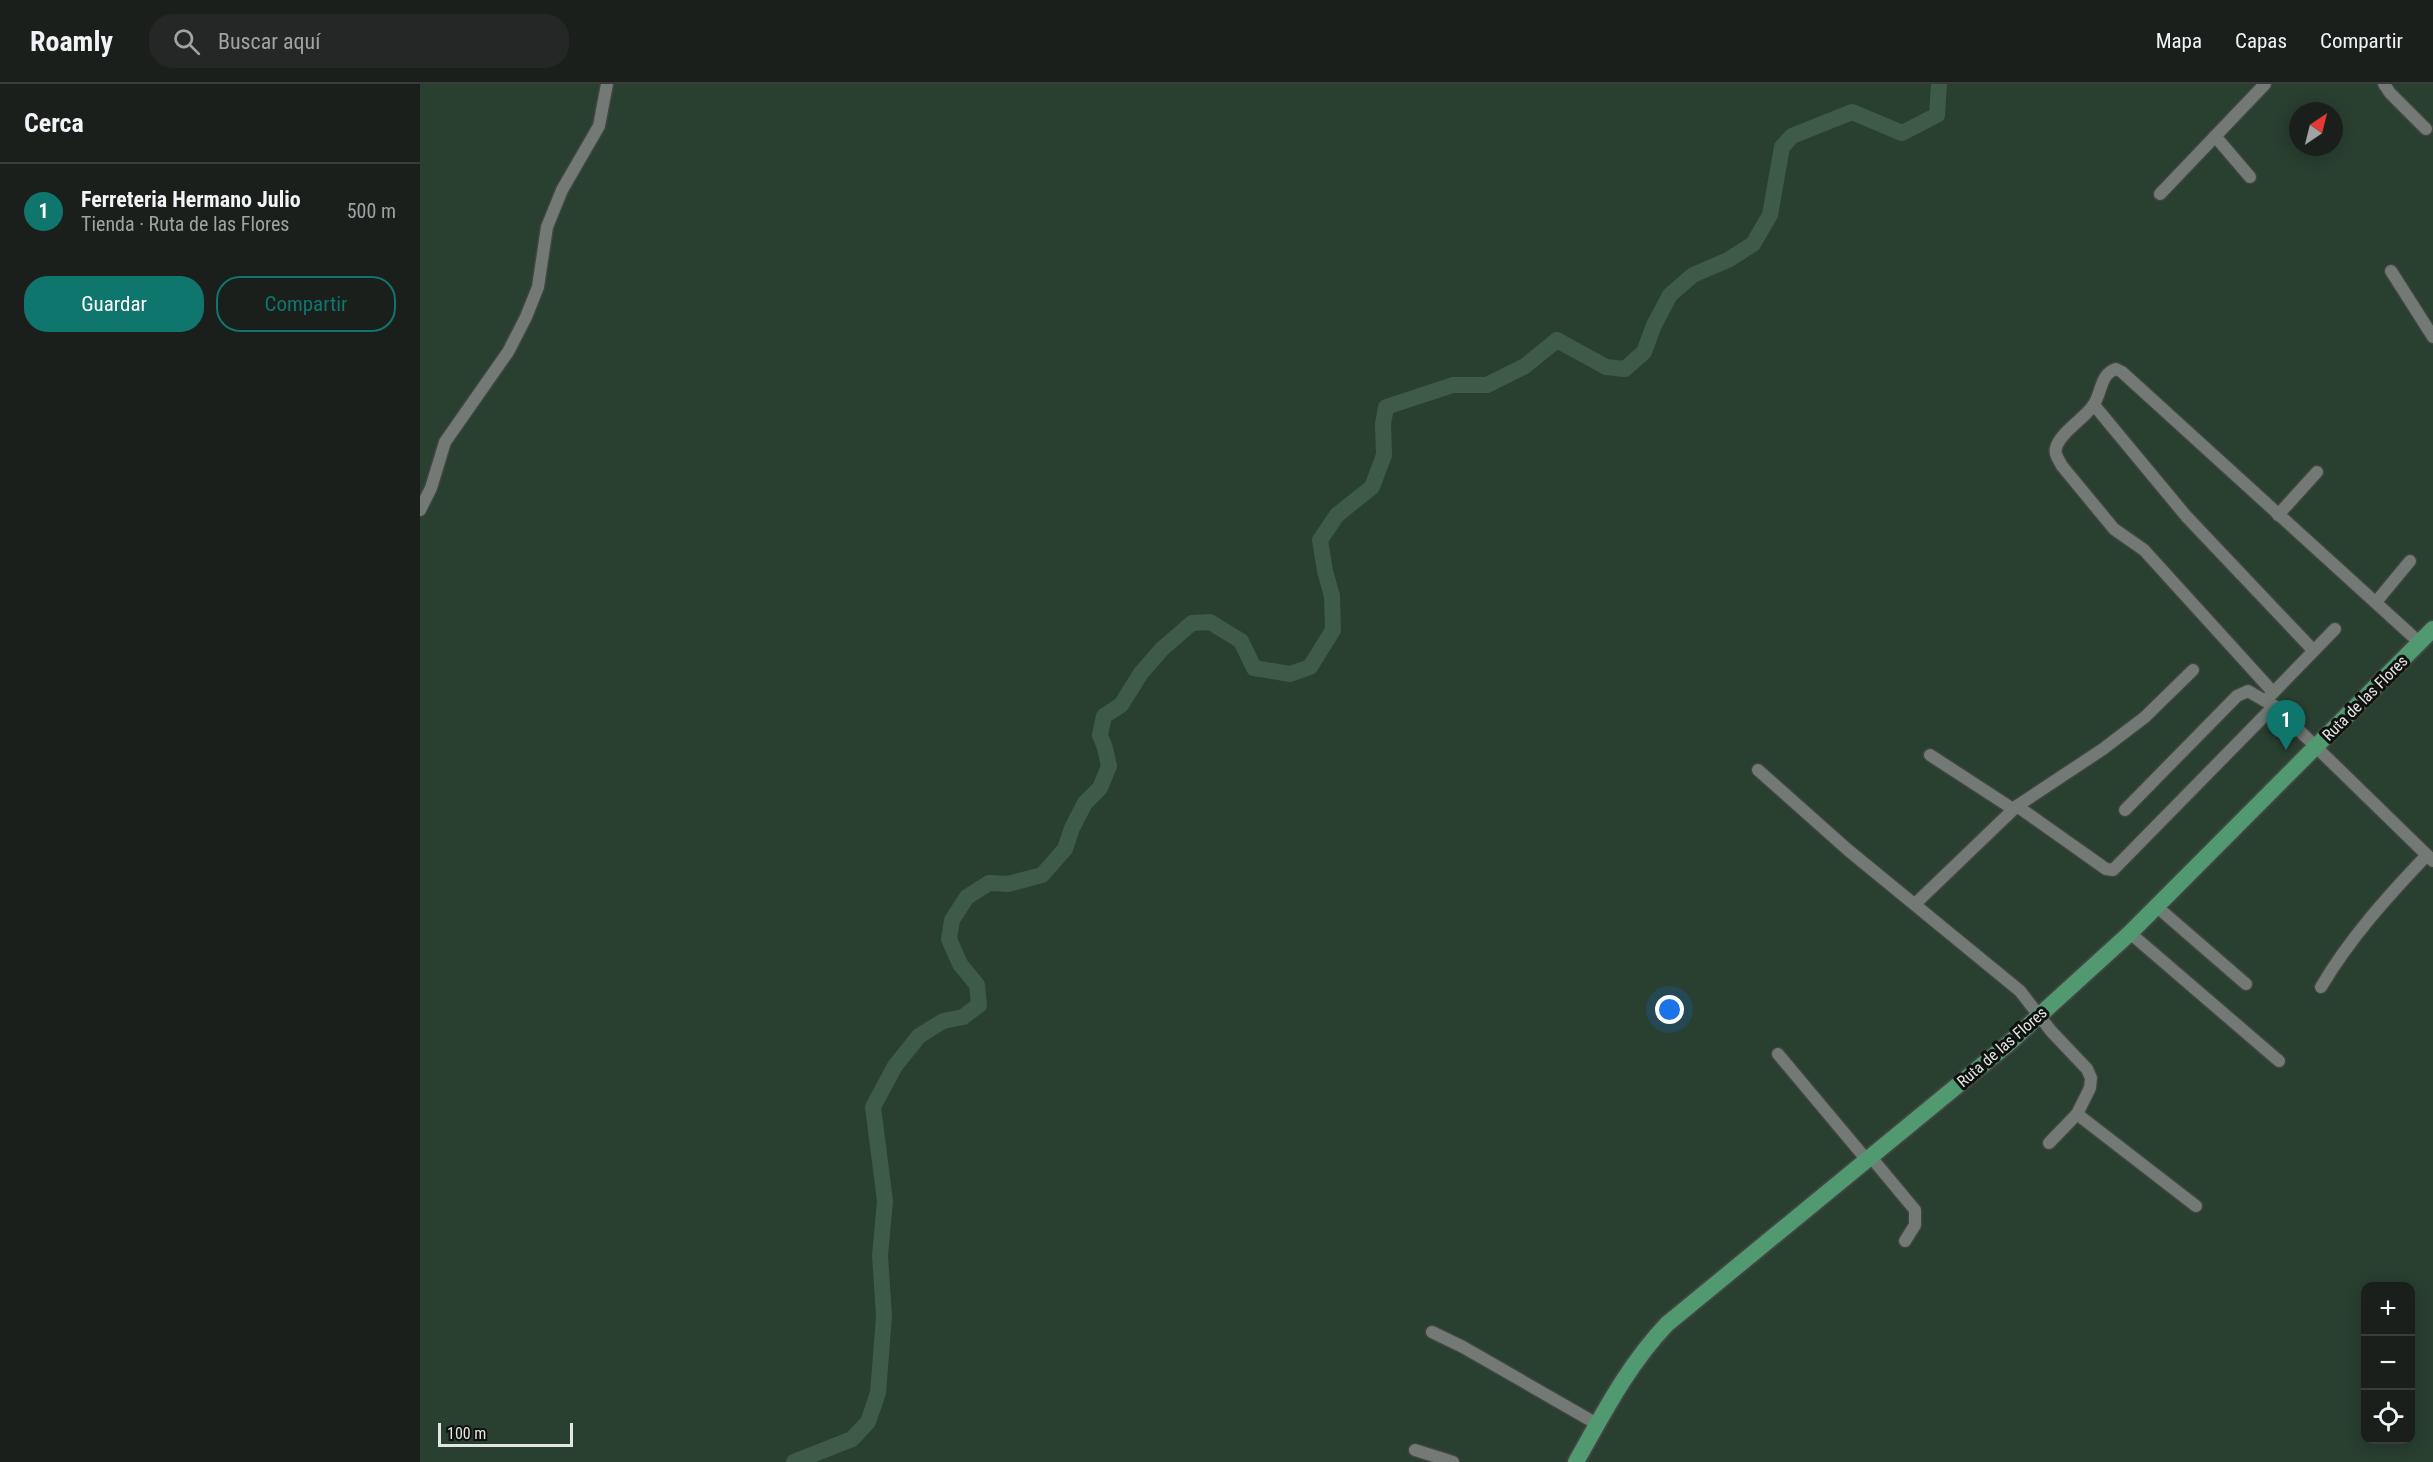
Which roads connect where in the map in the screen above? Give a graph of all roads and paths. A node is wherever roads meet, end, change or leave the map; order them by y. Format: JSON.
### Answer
{"nodes":[{"id":1,"x":607,"y":84,"type":"edge"},
{"id":2,"x":2265,"y":84,"type":"edge"},
{"id":3,"x":2385,"y":84,"type":"edge"},
{"id":4,"x":2426,"y":129,"type":"dead end"},
{"id":5,"x":2215,"y":136,"type":"junction"},
{"id":6,"x":2250,"y":177,"type":"dead end"},
{"id":7,"x":2160,"y":194,"type":"dead end"},
{"id":8,"x":2391,"y":271,"type":"dead end"},
{"id":9,"x":2433,"y":337,"type":"edge"},
{"id":10,"x":2094,"y":405,"type":"junction"},
{"id":11,"x":2316,"y":472,"type":"dead end"},
{"id":12,"x":420,"y":510,"type":"edge"},
{"id":13,"x":2278,"y":516,"type":"junction"},
{"id":14,"x":2410,"y":561,"type":"dead end"},
{"id":15,"x":2376,"y":602,"type":"junction"},
{"id":16,"x":2335,"y":629,"type":"dead end"},
{"id":17,"x":2429,"y":635,"type":"edge"},
{"id":18,"x":2313,"y":650,"type":"junction"},
{"id":19,"x":2193,"y":670,"type":"dead end"},
{"id":20,"x":2271,"y":699,"type":"junction"},
{"id":21,"x":2318,"y":746,"type":"junction"},
{"id":22,"x":1930,"y":754,"type":"dead end"},
{"id":23,"x":1758,"y":770,"type":"dead end"},
{"id":24,"x":2015,"y":807,"type":"junction"},
{"id":25,"x":2125,"y":810,"type":"dead end"},
{"id":26,"x":2430,"y":858,"type":"edge"},
{"id":27,"x":1915,"y":904,"type":"junction"},
{"id":28,"x":2156,"y":906,"type":"junction"},
{"id":29,"x":2130,"y":933,"type":"junction"},
{"id":30,"x":2246,"y":984,"type":"dead end"},
{"id":31,"x":2320,"y":987,"type":"dead end"},
{"id":32,"x":2039,"y":1016,"type":"junction"},
{"id":33,"x":1778,"y":1054,"type":"dead end"},
{"id":34,"x":2279,"y":1061,"type":"dead end"},
{"id":35,"x":2077,"y":1114,"type":"junction"},
{"id":36,"x":2049,"y":1143,"type":"dead end"},
{"id":37,"x":1868,"y":1157,"type":"junction"},
{"id":38,"x":2196,"y":1206,"type":"dead end"},
{"id":39,"x":1905,"y":1241,"type":"dead end"},
{"id":40,"x":1431,"y":1332,"type":"dead end"},
{"id":41,"x":1597,"y":1424,"type":"junction"},
{"id":42,"x":1415,"y":1450,"type":"dead end"},
{"id":43,"x":1453,"y":1462,"type":"edge"},
{"id":44,"x":1576,"y":1462,"type":"edge"}],
"edges":[{"from":1,"to":12,"type":"street"},
{"from":2,"to":5,"type":"street"},
{"from":3,"to":4,"type":"street"},
{"from":5,"to":6,"type":"street"},
{"from":5,"to":7,"type":"street"},
{"from":8,"to":9,"type":"street"},
{"from":10,"to":13,"type":"street"},
{"from":10,"to":18,"type":"street"},
{"from":10,"to":20,"type":"street"},
{"from":11,"to":13,"type":"street"},
{"from":13,"to":15,"type":"street"},
{"from":14,"to":15,"type":"street"},
{"from":15,"to":17,"type":"street"},
{"from":16,"to":18,"type":"street"},
{"from":17,"to":21,"type":"main road","name":"Ruta de las Flores"},
{"from":18,"to":20,"type":"street"},
{"from":19,"to":24,"type":"street"},
{"from":20,"to":21,"type":"street"},
{"from":20,"to":24,"type":"street"},
{"from":20,"to":25,"type":"street"},
{"from":21,"to":26,"type":"street"},
{"from":21,"to":28,"type":"main road","name":"Ruta de las Flores"},
{"from":22,"to":24,"type":"street"},
{"from":23,"to":27,"type":"street"},
{"from":24,"to":27,"type":"street"},
{"from":26,"to":31,"type":"street"},
{"from":27,"to":32,"type":"street"},
{"from":28,"to":29,"type":"main road","name":"Ruta de las Flores"},
{"from":28,"to":30,"type":"street"},
{"from":29,"to":32,"type":"main road","name":"Ruta de las Flores"},
{"from":29,"to":34,"type":"street"},
{"from":32,"to":35,"type":"street"},
{"from":32,"to":37,"type":"main road","name":"Ruta de las Flores"},
{"from":33,"to":37,"type":"street"},
{"from":35,"to":36,"type":"street"},
{"from":35,"to":38,"type":"street"},
{"from":37,"to":39,"type":"street"},
{"from":37,"to":41,"type":"main road","name":"Ruta de las Flores"},
{"from":40,"to":41,"type":"street"},
{"from":41,"to":44,"type":"main road","name":"Ruta de las Flores"},
{"from":42,"to":43,"type":"street"}]}
